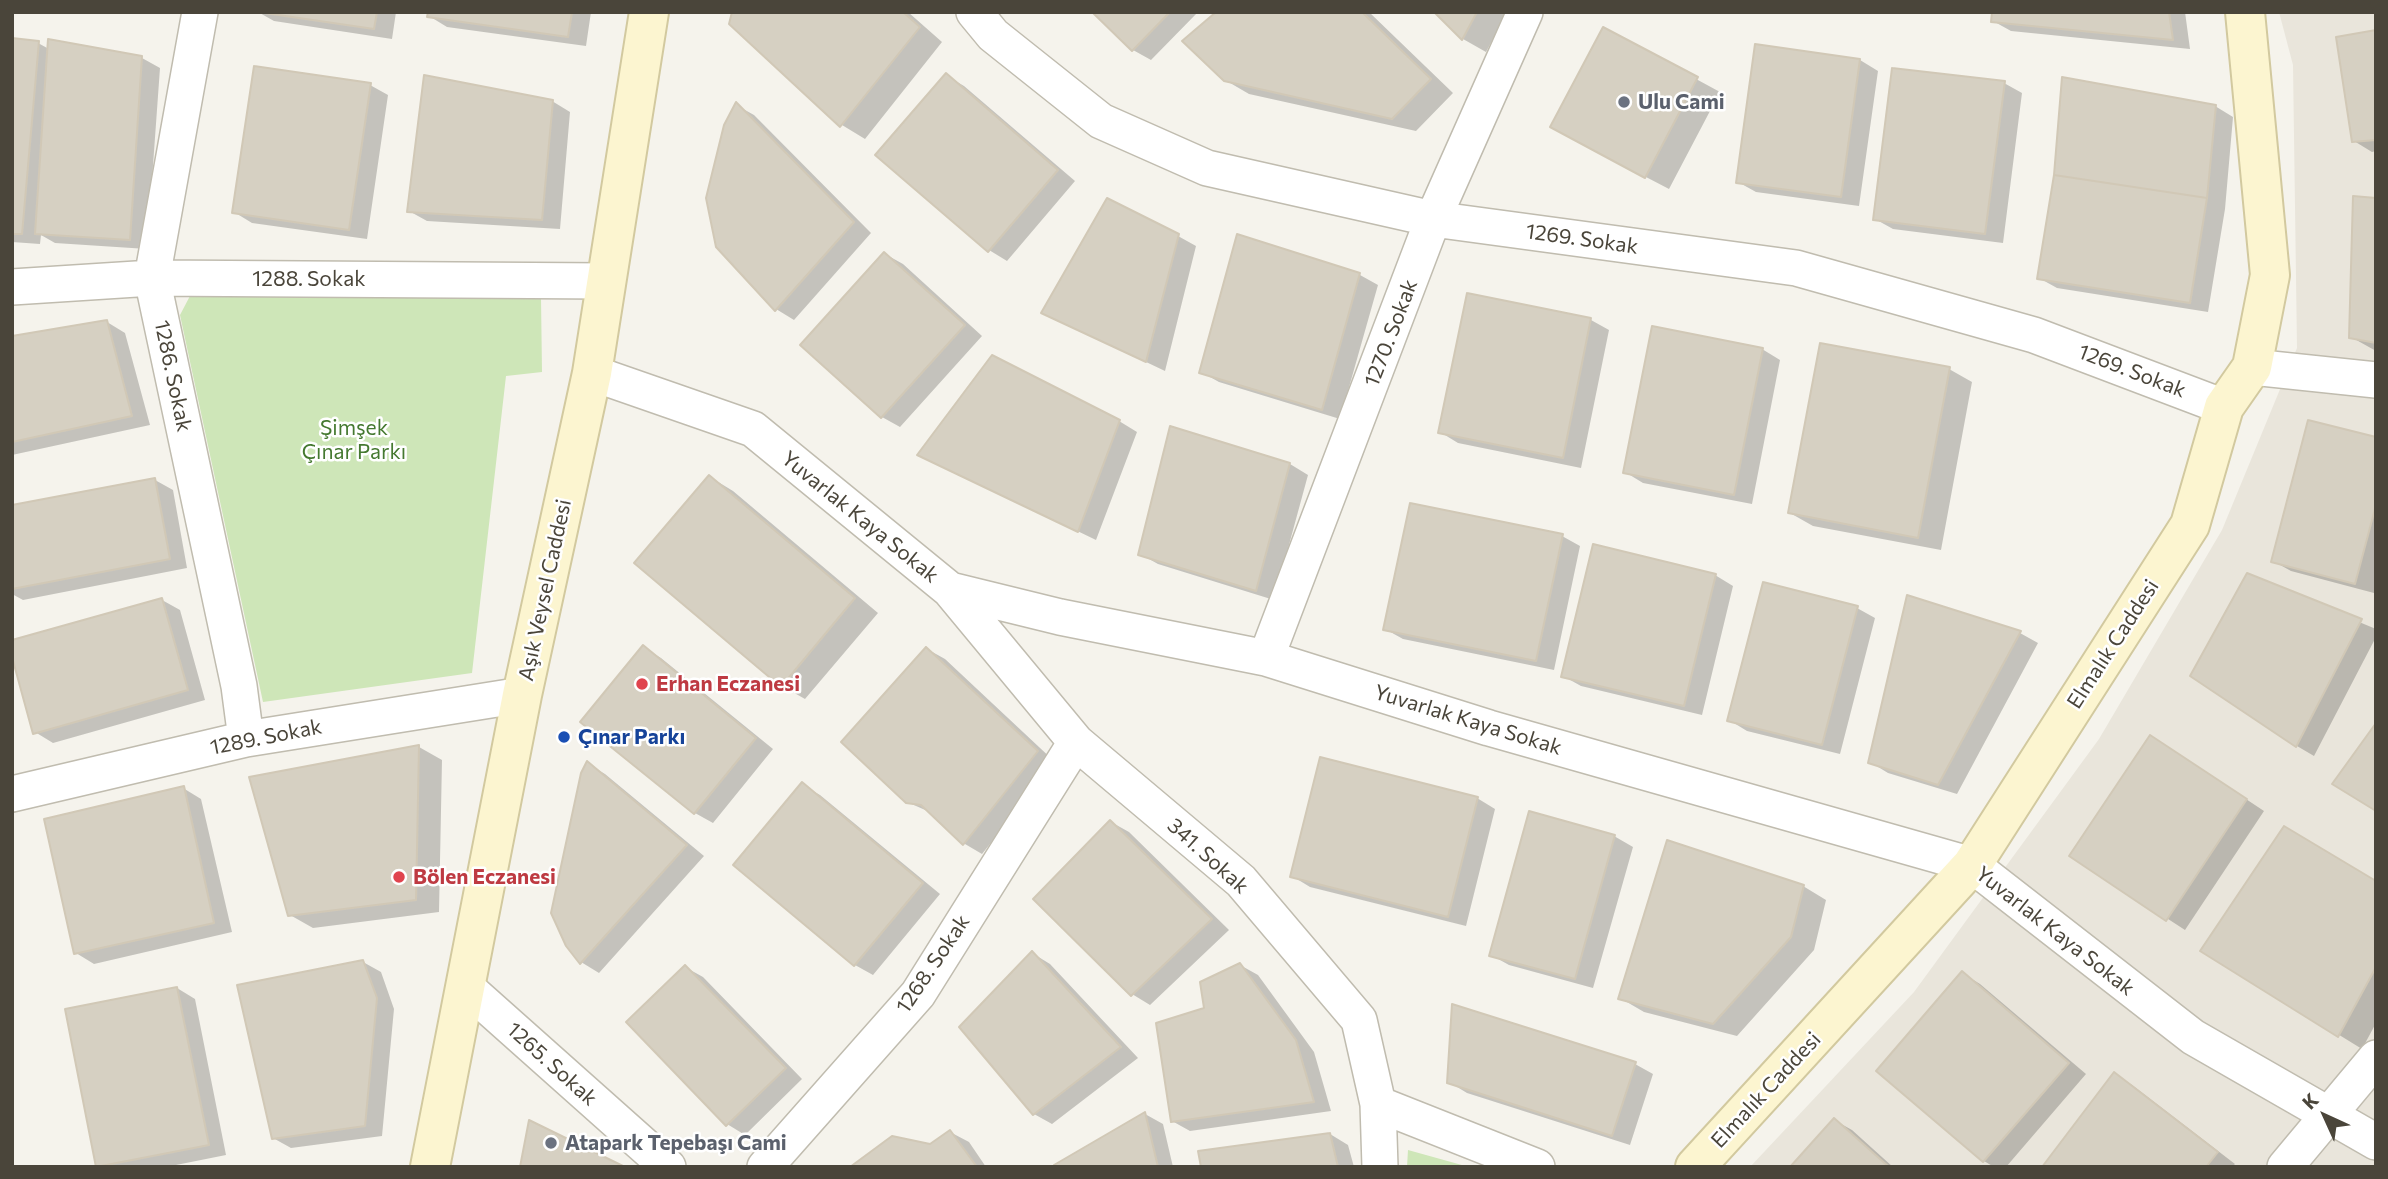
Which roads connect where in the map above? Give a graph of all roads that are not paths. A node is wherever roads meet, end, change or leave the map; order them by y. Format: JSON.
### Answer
{"nodes":[{"id":1,"x":200,"y":12,"type":"edge"},
{"id":2,"x":649,"y":12,"type":"edge"},
{"id":3,"x":974,"y":12,"type":"edge"},
{"id":4,"x":1525,"y":12,"type":"edge"},
{"id":5,"x":2245,"y":12,"type":"edge"},
{"id":6,"x":1433,"y":219,"type":"junction"},
{"id":7,"x":152,"y":278,"type":"junction"},
{"id":8,"x":607,"y":281,"type":"junction"},
{"id":9,"x":12,"y":287,"type":"edge"},
{"id":10,"x":2252,"y":367,"type":"junction"},
{"id":11,"x":592,"y":373,"type":"junction"},
{"id":12,"x":2376,"y":380,"type":"edge"},
{"id":13,"x":2224,"y":407,"type":"junction"},
{"id":14,"x":950,"y":590,"type":"junction"},
{"id":15,"x":1266,"y":658,"type":"junction"},
{"id":16,"x":522,"y":695,"type":"junction"},
{"id":17,"x":246,"y":739,"type":"junction"},
{"id":18,"x":1076,"y":742,"type":"junction"},
{"id":19,"x":12,"y":794,"type":"edge"},
{"id":20,"x":1972,"y":865,"type":"junction"},
{"id":21,"x":467,"y":988,"type":"junction"},
{"id":22,"x":2376,"y":1058,"type":"edge"},
{"id":23,"x":1378,"y":1104,"type":"junction"},
{"id":24,"x":2330,"y":1113,"type":"junction"},
{"id":25,"x":2376,"y":1142,"type":"edge"},
{"id":26,"x":430,"y":1167,"type":"edge"},
{"id":27,"x":668,"y":1167,"type":"edge"},
{"id":28,"x":765,"y":1167,"type":"edge"},
{"id":29,"x":1380,"y":1167,"type":"edge"},
{"id":30,"x":1537,"y":1167,"type":"edge"},
{"id":31,"x":1695,"y":1167,"type":"edge"},
{"id":32,"x":2285,"y":1167,"type":"edge"}],
"edges":[{"from":1,"to":7,"type":"street","name":"1286. Sokak"},
{"from":2,"to":8,"type":"street","name":"Aşık Veysel Caddesi"},
{"from":3,"to":6,"type":"street","name":"1269. Sokak"},
{"from":4,"to":6,"type":"street","name":"1270. Sokak"},
{"from":5,"to":10,"type":"street","name":"Elmalık Caddesi"},
{"from":6,"to":13,"type":"street","name":"1269. Sokak"},
{"from":6,"to":15,"type":"street","name":"1270. Sokak"},
{"from":7,"to":8,"type":"street","name":"1288. Sokak"},
{"from":7,"to":9,"type":"street","name":"1288. Sokak"},
{"from":7,"to":17,"type":"street","name":"1286. Sokak"},
{"from":8,"to":11,"type":"street","name":"Aşık Veysel Caddesi"},
{"from":10,"to":12,"type":"street"},
{"from":10,"to":13,"type":"street","name":"Elmalık Caddesi"},
{"from":11,"to":14,"type":"street","name":"Yuvarlak Kaya Sokak"},
{"from":11,"to":16,"type":"street","name":"Aşık Veysel Caddesi"},
{"from":13,"to":20,"type":"street","name":"Elmalık Caddesi"},
{"from":14,"to":15,"type":"street","name":"Yuvarlak Kaya Sokak"},
{"from":14,"to":18,"type":"street","name":"341. Sokak"},
{"from":15,"to":20,"type":"street","name":"Yuvarlak Kaya Sokak"},
{"from":16,"to":17,"type":"street","name":"1289. Sokak"},
{"from":16,"to":21,"type":"street","name":"Aşık Veysel Caddesi"},
{"from":17,"to":19,"type":"street","name":"1289. Sokak"},
{"from":18,"to":23,"type":"street","name":"341. Sokak"},
{"from":18,"to":28,"type":"street","name":"1268. Sokak"},
{"from":20,"to":24,"type":"street","name":"Yuvarlak Kaya Sokak"},
{"from":20,"to":31,"type":"street","name":"Elmalık Caddesi"},
{"from":21,"to":26,"type":"street","name":"Aşık Veysel Caddesi"},
{"from":21,"to":27,"type":"street","name":"1265. Sokak"},
{"from":22,"to":24,"type":"street"},
{"from":23,"to":29,"type":"street","name":"341. Sokak"},
{"from":23,"to":30,"type":"street"},
{"from":24,"to":25,"type":"street","name":"Yuvarlak Kaya Sokak"},
{"from":24,"to":32,"type":"street"}]}
